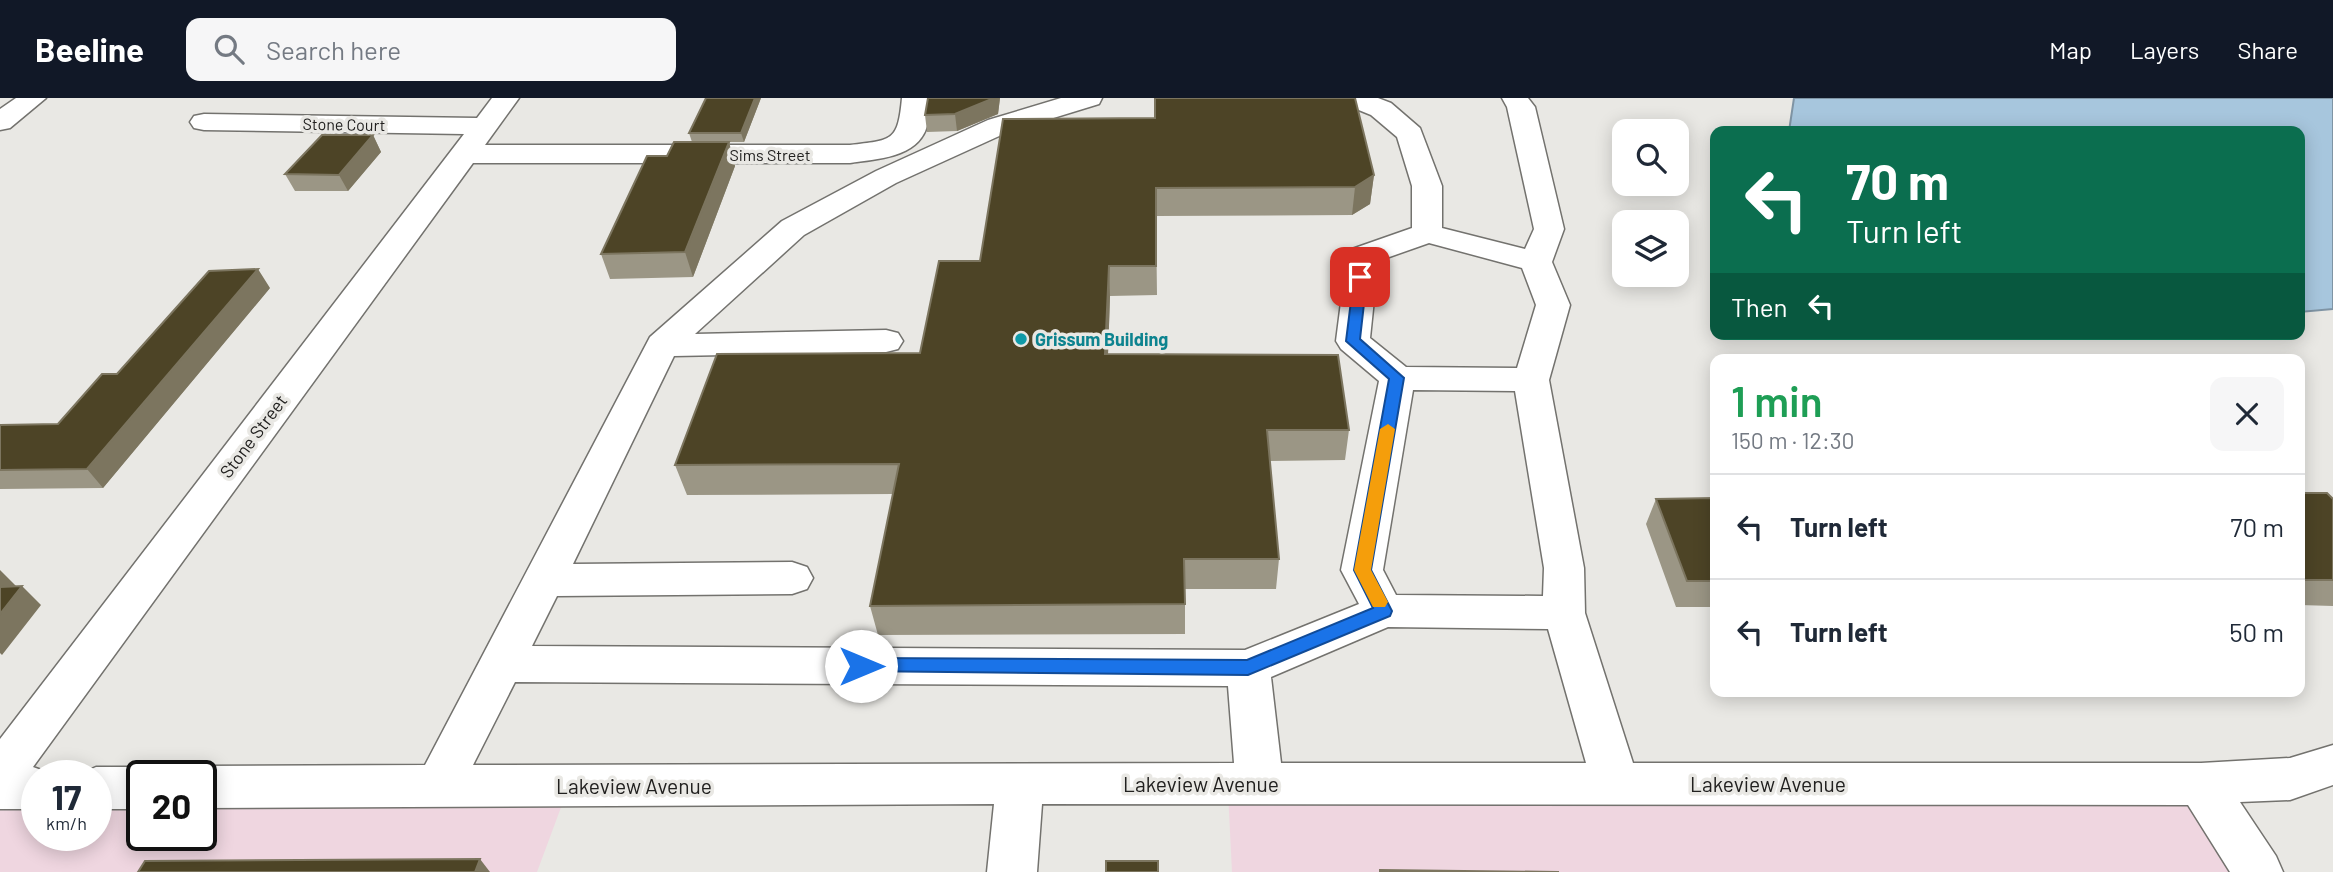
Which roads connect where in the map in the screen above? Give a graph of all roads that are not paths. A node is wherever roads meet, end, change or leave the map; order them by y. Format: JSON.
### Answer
{"nodes":[{"id":1,"x":33,"y":98,"type":"edge"},
{"id":2,"x":915,"y":98,"type":"edge"},
{"id":3,"x":1089,"y":98,"type":"edge"},
{"id":4,"x":1354,"y":98,"type":"edge"},
{"id":5,"x":1515,"y":98,"type":"edge"},
{"id":6,"x":0,"y":122,"type":"edge"},
{"id":7,"x":204,"y":122,"type":"dead end"},
{"id":8,"x":484,"y":126,"type":"edge"},
{"id":9,"x":1427,"y":233,"type":"junction"},
{"id":10,"x":1536,"y":262,"type":"junction"},
{"id":11,"x":887,"y":341,"type":"dead end"},
{"id":12,"x":662,"y":345,"type":"junction"},
{"id":13,"x":1397,"y":378,"type":"junction"},
{"id":14,"x":1531,"y":380,"type":"junction"},
{"id":15,"x":792,"y":578,"type":"dead end"},
{"id":16,"x":544,"y":580,"type":"junction"},
{"id":17,"x":1384,"y":611,"type":"junction"},
{"id":18,"x":1564,"y":613,"type":"junction"},
{"id":19,"x":502,"y":664,"type":"junction"},
{"id":20,"x":1248,"y":668,"type":"junction"},
{"id":21,"x":2333,"y":765,"type":"edge"},
{"id":22,"x":0,"y":775,"type":"edge"},
{"id":23,"x":1020,"y":783,"type":"junction"},
{"id":24,"x":1259,"y":783,"type":"junction"},
{"id":25,"x":1616,"y":783,"type":"junction"},
{"id":26,"x":2201,"y":784,"type":"junction"},
{"id":27,"x":438,"y":786,"type":"junction"},
{"id":28,"x":217,"y":787,"type":"edge"},
{"id":29,"x":0,"y":788,"type":"edge"},
{"id":30,"x":21,"y":788,"type":"edge"},
{"id":31,"x":1012,"y":872,"type":"edge"},
{"id":32,"x":2258,"y":872,"type":"edge"}],
"edges":[{"from":1,"to":6,"type":"street"},
{"from":2,"to":8,"type":"street","name":"Sims Street"},
{"from":3,"to":12,"type":"street"},
{"from":4,"to":9,"type":"street"},
{"from":5,"to":10,"type":"street"},
{"from":7,"to":8,"type":"street","name":"Stone Court"},
{"from":8,"to":22,"type":"street","name":"Stone Street"},
{"from":9,"to":10,"type":"street"},
{"from":9,"to":13,"type":"street"},
{"from":10,"to":14,"type":"street"},
{"from":11,"to":12,"type":"street"},
{"from":12,"to":16,"type":"street"},
{"from":13,"to":14,"type":"street"},
{"from":13,"to":17,"type":"street"},
{"from":14,"to":18,"type":"street"},
{"from":15,"to":16,"type":"street"},
{"from":16,"to":19,"type":"street"},
{"from":17,"to":18,"type":"street"},
{"from":17,"to":20,"type":"street"},
{"from":18,"to":25,"type":"street"},
{"from":19,"to":20,"type":"street"},
{"from":19,"to":27,"type":"street"},
{"from":20,"to":24,"type":"street"},
{"from":21,"to":26,"type":"street","name":"Lakeview Avenue"},
{"from":23,"to":24,"type":"street","name":"Lakeview Avenue"},
{"from":23,"to":27,"type":"street","name":"Lakeview Avenue"},
{"from":23,"to":31,"type":"street"},
{"from":24,"to":25,"type":"street","name":"Lakeview Avenue"},
{"from":25,"to":26,"type":"street","name":"Lakeview Avenue"},
{"from":26,"to":32,"type":"street"},
{"from":27,"to":28,"type":"street","name":"Lakeview Avenue"},
{"from":29,"to":30,"type":"street"}]}
